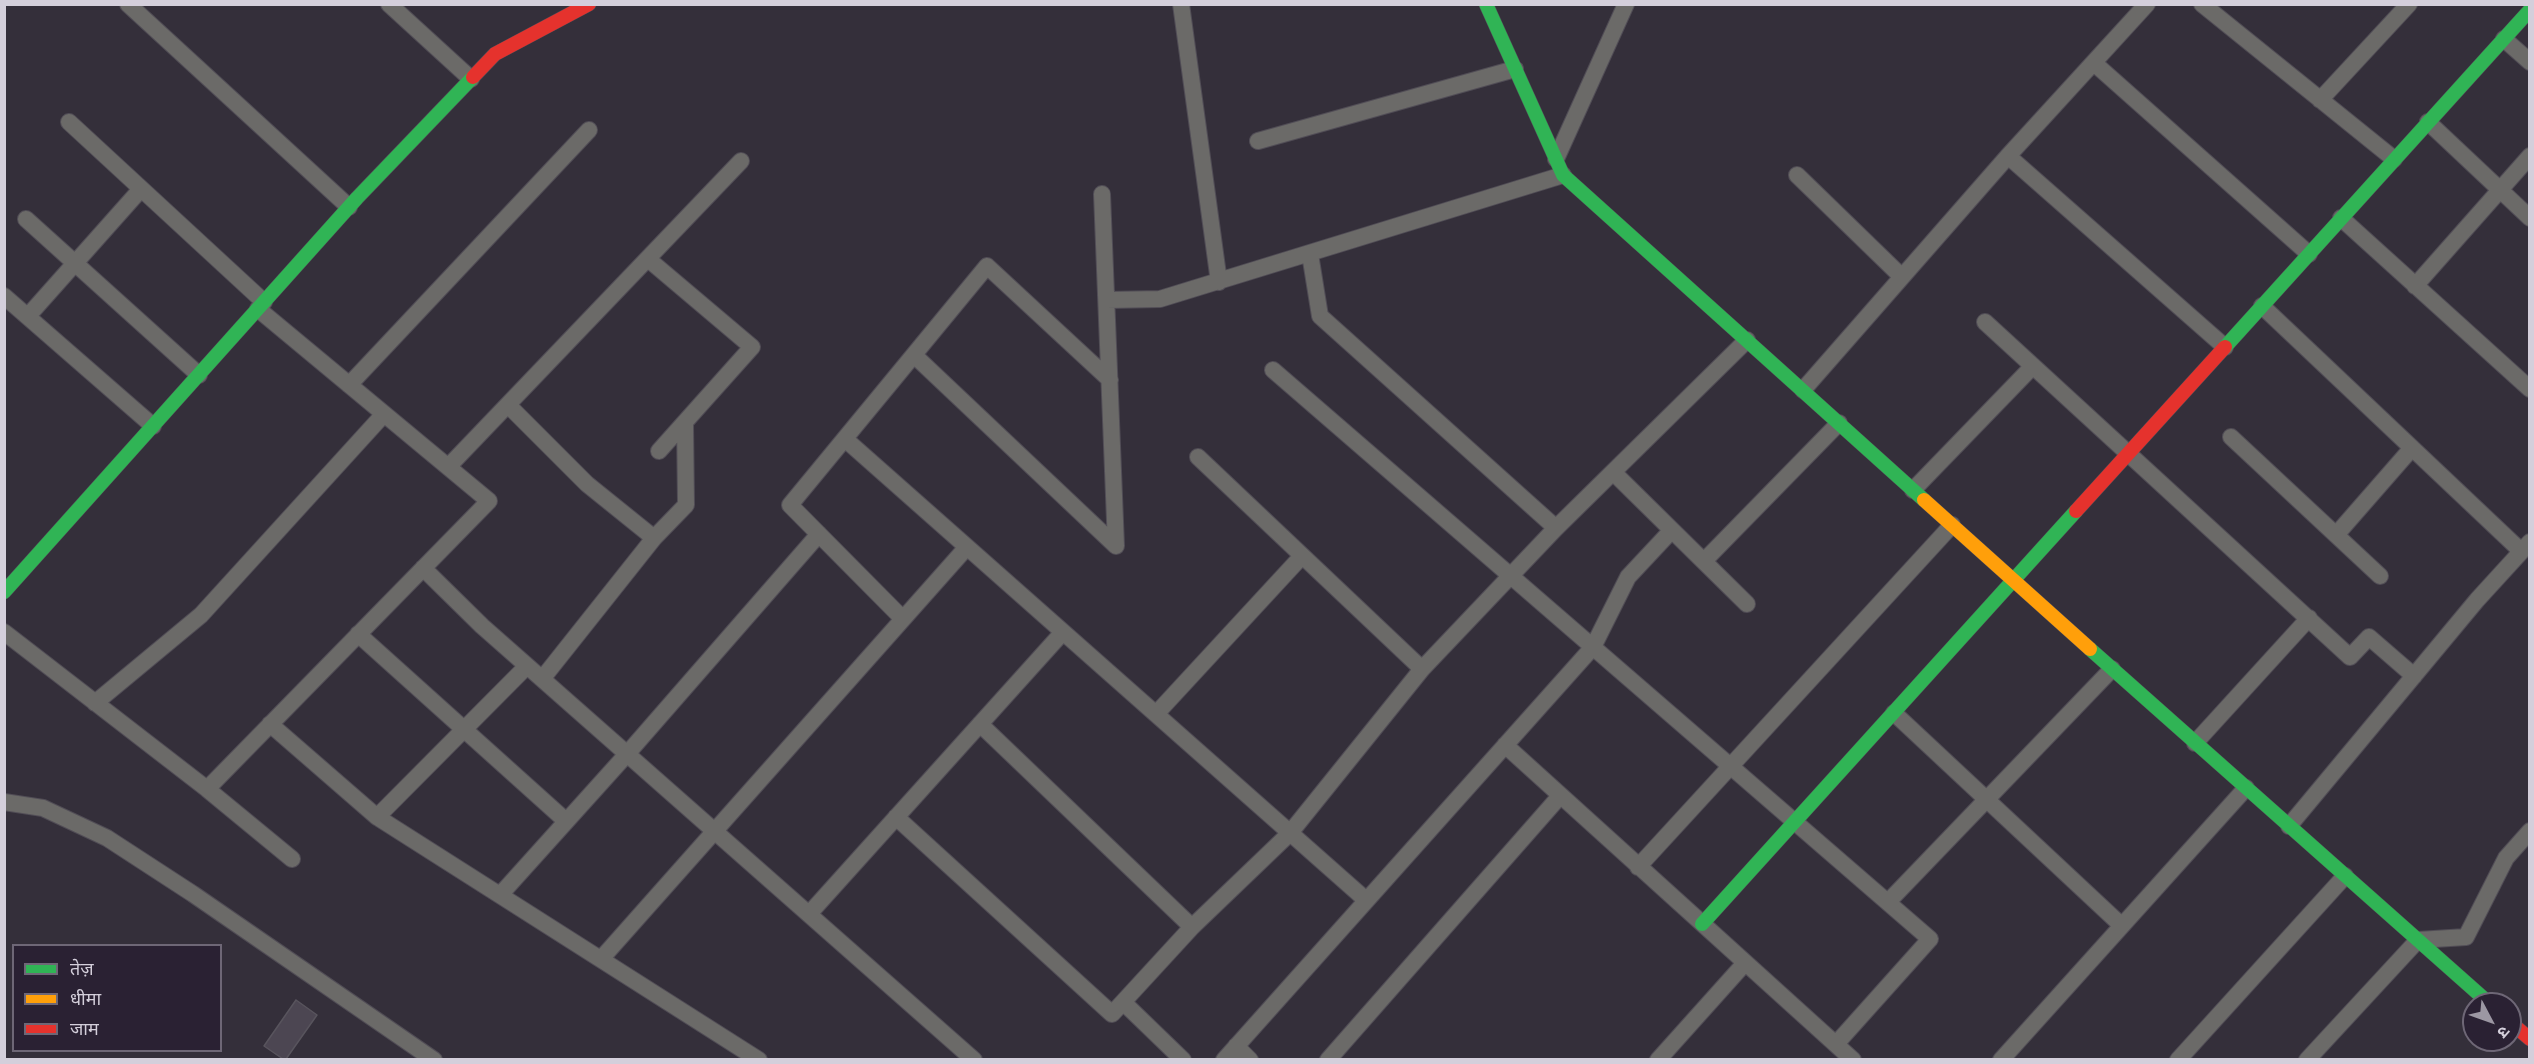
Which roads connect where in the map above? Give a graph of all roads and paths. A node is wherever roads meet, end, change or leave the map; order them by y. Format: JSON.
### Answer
{"nodes":[{"id":1,"x":128,"y":4,"type":"edge"},
{"id":2,"x":389,"y":4,"type":"edge"},
{"id":3,"x":589,"y":4,"type":"edge"},
{"id":4,"x":1181,"y":4,"type":"edge"},
{"id":5,"x":1486,"y":4,"type":"edge"},
{"id":6,"x":1626,"y":4,"type":"edge"},
{"id":7,"x":2147,"y":4,"type":"edge"},
{"id":8,"x":2202,"y":4,"type":"edge"},
{"id":9,"x":2409,"y":4,"type":"edge"},
{"id":10,"x":2529,"y":10,"type":"edge"},
{"id":11,"x":2504,"y":39,"type":"junction"},
{"id":12,"x":2529,"y":62,"type":"edge"},
{"id":13,"x":2094,"y":63,"type":"junction"},
{"id":14,"x":1515,"y":69,"type":"junction"},
{"id":15,"x":471,"y":79,"type":"junction"},
{"id":16,"x":2320,"y":100,"type":"junction"},
{"id":17,"x":69,"y":122,"type":"dead end"},
{"id":18,"x":2428,"y":122,"type":"junction"},
{"id":19,"x":589,"y":130,"type":"dead end"},
{"id":20,"x":1258,"y":141,"type":"dead end"},
{"id":21,"x":2008,"y":156,"type":"junction"},
{"id":22,"x":2529,"y":156,"type":"edge"},
{"id":23,"x":1556,"y":159,"type":"junction"},
{"id":24,"x":2394,"y":159,"type":"junction"},
{"id":25,"x":741,"y":161,"type":"dead end"},
{"id":26,"x":1563,"y":175,"type":"junction"},
{"id":27,"x":1797,"y":175,"type":"dead end"},
{"id":28,"x":141,"y":189,"type":"junction"},
{"id":29,"x":2500,"y":189,"type":"junction"},
{"id":30,"x":1102,"y":194,"type":"dead end"},
{"id":31,"x":349,"y":207,"type":"junction"},
{"id":32,"x":2341,"y":218,"type":"junction"},
{"id":33,"x":2529,"y":218,"type":"edge"},
{"id":34,"x":26,"y":219,"type":"dead end"},
{"id":35,"x":1310,"y":254,"type":"junction"},
{"id":36,"x":2309,"y":254,"type":"junction"},
{"id":37,"x":648,"y":259,"type":"junction"},
{"id":38,"x":75,"y":262,"type":"junction"},
{"id":39,"x":1902,"y":277,"type":"junction"},
{"id":40,"x":1219,"y":282,"type":"junction"},
{"id":41,"x":2415,"y":286,"type":"junction"},
{"id":42,"x":4,"y":296,"type":"edge"},
{"id":43,"x":1107,"y":300,"type":"junction"},
{"id":44,"x":261,"y":306,"type":"junction"},
{"id":45,"x":2262,"y":306,"type":"junction"},
{"id":46,"x":28,"y":316,"type":"junction"},
{"id":47,"x":1985,"y":322,"type":"dead end"},
{"id":48,"x":1747,"y":340,"type":"junction"},
{"id":49,"x":2226,"y":347,"type":"junction"},
{"id":50,"x":915,"y":356,"type":"junction"},
{"id":51,"x":2033,"y":366,"type":"junction"},
{"id":52,"x":1273,"y":370,"type":"dead end"},
{"id":53,"x":199,"y":375,"type":"junction"},
{"id":54,"x":1110,"y":380,"type":"junction"},
{"id":55,"x":349,"y":385,"type":"junction"},
{"id":56,"x":2529,"y":389,"type":"edge"},
{"id":57,"x":1803,"y":390,"type":"junction"},
{"id":58,"x":508,"y":405,"type":"junction"},
{"id":59,"x":384,"y":414,"type":"junction"},
{"id":60,"x":685,"y":423,"type":"junction"},
{"id":61,"x":1839,"y":423,"type":"junction"},
{"id":62,"x":153,"y":426,"type":"junction"},
{"id":63,"x":2231,"y":437,"type":"dead end"},
{"id":64,"x":845,"y":439,"type":"junction"},
{"id":65,"x":2412,"y":448,"type":"junction"},
{"id":66,"x":659,"y":451,"type":"dead end"},
{"id":67,"x":2129,"y":453,"type":"junction"},
{"id":68,"x":1198,"y":458,"type":"dead end"},
{"id":69,"x":448,"y":467,"type":"junction"},
{"id":70,"x":1613,"y":472,"type":"junction"},
{"id":71,"x":1913,"y":490,"type":"junction"},
{"id":72,"x":1952,"y":525,"type":"junction"},
{"id":73,"x":1556,"y":528,"type":"junction"},
{"id":74,"x":1672,"y":530,"type":"junction"},
{"id":75,"x":819,"y":534,"type":"junction"},
{"id":76,"x":2336,"y":535,"type":"junction"},
{"id":77,"x":654,"y":538,"type":"junction"},
{"id":78,"x":967,"y":547,"type":"junction"},
{"id":79,"x":2525,"y":547,"type":"edge"},
{"id":80,"x":1302,"y":556,"type":"junction"},
{"id":81,"x":1704,"y":561,"type":"junction"},
{"id":82,"x":423,"y":568,"type":"junction"},
{"id":83,"x":1511,"y":576,"type":"junction"},
{"id":84,"x":2380,"y":576,"type":"dead end"},
{"id":85,"x":2014,"y":580,"type":"junction"},
{"id":86,"x":4,"y":592,"type":"edge"},
{"id":87,"x":1747,"y":604,"type":"dead end"},
{"id":88,"x":2308,"y":618,"type":"junction"},
{"id":89,"x":903,"y":619,"type":"junction"},
{"id":90,"x":4,"y":632,"type":"edge"},
{"id":91,"x":1063,"y":632,"type":"junction"},
{"id":92,"x":358,"y":634,"type":"junction"},
{"id":93,"x":1593,"y":647,"type":"junction"},
{"id":94,"x":527,"y":666,"type":"junction"},
{"id":95,"x":1422,"y":669,"type":"junction"},
{"id":96,"x":2112,"y":669,"type":"junction"},
{"id":97,"x":2414,"y":676,"type":"junction"},
{"id":98,"x":542,"y":679,"type":"junction"},
{"id":99,"x":95,"y":703,"type":"junction"},
{"id":100,"x":1894,"y":712,"type":"junction"},
{"id":101,"x":1156,"y":714,"type":"junction"},
{"id":102,"x":270,"y":724,"type":"junction"},
{"id":103,"x":980,"y":724,"type":"junction"},
{"id":104,"x":465,"y":728,"type":"junction"},
{"id":105,"x":2195,"y":743,"type":"junction"},
{"id":106,"x":1505,"y":745,"type":"junction"},
{"id":107,"x":627,"y":754,"type":"junction"},
{"id":108,"x":1731,"y":766,"type":"junction"},
{"id":109,"x":2246,"y":788,"type":"junction"},
{"id":110,"x":207,"y":789,"type":"junction"},
{"id":111,"x":1560,"y":796,"type":"junction"},
{"id":112,"x":1987,"y":799,"type":"junction"},
{"id":113,"x":4,"y":802,"type":"edge"},
{"id":114,"x":377,"y":817,"type":"junction"},
{"id":115,"x":896,"y":818,"type":"junction"},
{"id":116,"x":566,"y":821,"type":"junction"},
{"id":117,"x":1795,"y":822,"type":"junction"},
{"id":118,"x":2289,"y":826,"type":"junction"},
{"id":119,"x":714,"y":830,"type":"junction"},
{"id":120,"x":2529,"y":831,"type":"edge"},
{"id":121,"x":1290,"y":833,"type":"junction"},
{"id":122,"x":292,"y":859,"type":"dead end"},
{"id":123,"x":1638,"y":867,"type":"junction"},
{"id":124,"x":2345,"y":876,"type":"junction"},
{"id":125,"x":500,"y":895,"type":"junction"},
{"id":126,"x":1366,"y":900,"type":"junction"},
{"id":127,"x":1888,"y":902,"type":"junction"},
{"id":128,"x":809,"y":914,"type":"junction"},
{"id":129,"x":1702,"y":924,"type":"junction"},
{"id":130,"x":2121,"y":925,"type":"junction"},
{"id":131,"x":1192,"y":927,"type":"junction"},
{"id":132,"x":2418,"y":940,"type":"junction"},
{"id":133,"x":601,"y":959,"type":"junction"},
{"id":134,"x":1745,"y":963,"type":"junction"},
{"id":135,"x":2476,"y":992,"type":"edge"},
{"id":136,"x":1123,"y":1002,"type":"junction"},
{"id":137,"x":1836,"y":1044,"type":"junction"},
{"id":138,"x":1236,"y":1047,"type":"junction"},
{"id":139,"x":434,"y":1059,"type":"edge"},
{"id":140,"x":759,"y":1059,"type":"edge"},
{"id":141,"x":974,"y":1059,"type":"edge"},
{"id":142,"x":1183,"y":1059,"type":"edge"},
{"id":143,"x":1224,"y":1059,"type":"edge"},
{"id":144,"x":1250,"y":1059,"type":"edge"},
{"id":145,"x":1328,"y":1059,"type":"edge"},
{"id":146,"x":1658,"y":1059,"type":"edge"},
{"id":147,"x":1853,"y":1059,"type":"edge"},
{"id":148,"x":2001,"y":1059,"type":"edge"},
{"id":149,"x":2178,"y":1059,"type":"edge"},
{"id":150,"x":2307,"y":1059,"type":"edge"}],
"edges":[{"from":1,"to":31,"type":"street"},
{"from":2,"to":15,"type":"street"},
{"from":3,"to":15,"type":"street"},
{"from":4,"to":40,"type":"street"},
{"from":5,"to":14,"type":"street"},
{"from":6,"to":23,"type":"street"},
{"from":7,"to":13,"type":"street"},
{"from":8,"to":16,"type":"street"},
{"from":9,"to":16,"type":"street"},
{"from":10,"to":11,"type":"street"},
{"from":11,"to":12,"type":"street"},
{"from":11,"to":18,"type":"street"},
{"from":13,"to":21,"type":"street"},
{"from":13,"to":36,"type":"street"},
{"from":14,"to":20,"type":"street"},
{"from":14,"to":23,"type":"street"},
{"from":15,"to":31,"type":"street"},
{"from":16,"to":24,"type":"street"},
{"from":17,"to":28,"type":"street"},
{"from":18,"to":24,"type":"street"},
{"from":18,"to":29,"type":"street"},
{"from":19,"to":55,"type":"street"},
{"from":21,"to":39,"type":"street"},
{"from":21,"to":49,"type":"street"},
{"from":22,"to":29,"type":"street"},
{"from":23,"to":26,"type":"street"},
{"from":24,"to":32,"type":"street"},
{"from":25,"to":37,"type":"street"},
{"from":26,"to":35,"type":"street"},
{"from":26,"to":48,"type":"street"},
{"from":27,"to":39,"type":"street"},
{"from":28,"to":38,"type":"street"},
{"from":28,"to":44,"type":"street"},
{"from":29,"to":33,"type":"street"},
{"from":29,"to":41,"type":"street"},
{"from":30,"to":43,"type":"street"},
{"from":31,"to":44,"type":"street"},
{"from":32,"to":36,"type":"street"},
{"from":32,"to":41,"type":"street"},
{"from":34,"to":38,"type":"street"},
{"from":35,"to":40,"type":"street"},
{"from":35,"to":73,"type":"street"},
{"from":36,"to":45,"type":"street"},
{"from":37,"to":58,"type":"street"},
{"from":37,"to":60,"type":"street"},
{"from":38,"to":46,"type":"street"},
{"from":38,"to":53,"type":"street"},
{"from":39,"to":57,"type":"street"},
{"from":40,"to":43,"type":"street"},
{"from":41,"to":56,"type":"street"},
{"from":42,"to":46,"type":"street"},
{"from":43,"to":54,"type":"street"},
{"from":44,"to":53,"type":"street"},
{"from":44,"to":55,"type":"street"},
{"from":45,"to":49,"type":"street"},
{"from":45,"to":65,"type":"street"},
{"from":46,"to":62,"type":"street"},
{"from":47,"to":51,"type":"street"},
{"from":48,"to":57,"type":"street"},
{"from":48,"to":70,"type":"street"},
{"from":49,"to":67,"type":"street"},
{"from":50,"to":54,"type":"street"},
{"from":50,"to":54,"type":"street"},
{"from":50,"to":64,"type":"street"},
{"from":51,"to":67,"type":"street"},
{"from":51,"to":71,"type":"street"},
{"from":52,"to":83,"type":"street"},
{"from":53,"to":62,"type":"street"},
{"from":55,"to":59,"type":"street"},
{"from":57,"to":61,"type":"street"},
{"from":58,"to":69,"type":"street"},
{"from":58,"to":77,"type":"street"},
{"from":59,"to":69,"type":"street"},
{"from":59,"to":99,"type":"street"},
{"from":60,"to":66,"type":"street"},
{"from":60,"to":77,"type":"street"},
{"from":61,"to":71,"type":"street"},
{"from":61,"to":81,"type":"street"},
{"from":62,"to":86,"type":"street"},
{"from":63,"to":76,"type":"street"},
{"from":64,"to":75,"type":"street"},
{"from":64,"to":78,"type":"street"},
{"from":65,"to":76,"type":"street"},
{"from":65,"to":79,"type":"street"},
{"from":67,"to":85,"type":"street"},
{"from":67,"to":88,"type":"street"},
{"from":68,"to":80,"type":"street"},
{"from":69,"to":82,"type":"street"},
{"from":70,"to":73,"type":"street"},
{"from":70,"to":74,"type":"street"},
{"from":71,"to":72,"type":"street"},
{"from":72,"to":85,"type":"street"},
{"from":72,"to":108,"type":"street"},
{"from":73,"to":83,"type":"street"},
{"from":74,"to":81,"type":"street"},
{"from":74,"to":93,"type":"street"},
{"from":75,"to":89,"type":"street"},
{"from":75,"to":107,"type":"street"},
{"from":76,"to":84,"type":"street"},
{"from":77,"to":98,"type":"street"},
{"from":78,"to":89,"type":"street"},
{"from":78,"to":91,"type":"street"},
{"from":79,"to":97,"type":"street"},
{"from":80,"to":95,"type":"street"},
{"from":80,"to":101,"type":"street"},
{"from":81,"to":87,"type":"street"},
{"from":82,"to":92,"type":"street"},
{"from":82,"to":94,"type":"street"},
{"from":83,"to":93,"type":"street"},
{"from":83,"to":95,"type":"street"},
{"from":85,"to":96,"type":"street"},
{"from":85,"to":100,"type":"street"},
{"from":88,"to":97,"type":"street"},
{"from":88,"to":105,"type":"street"},
{"from":89,"to":119,"type":"street"},
{"from":90,"to":99,"type":"street"},
{"from":91,"to":101,"type":"street"},
{"from":91,"to":103,"type":"street"},
{"from":92,"to":102,"type":"street"},
{"from":92,"to":104,"type":"street"},
{"from":93,"to":106,"type":"street"},
{"from":93,"to":108,"type":"street"},
{"from":94,"to":98,"type":"street"},
{"from":94,"to":104,"type":"street"},
{"from":95,"to":121,"type":"street"},
{"from":96,"to":105,"type":"street"},
{"from":96,"to":112,"type":"street"},
{"from":97,"to":118,"type":"street"},
{"from":98,"to":107,"type":"street"},
{"from":99,"to":110,"type":"street"},
{"from":100,"to":112,"type":"street"},
{"from":100,"to":117,"type":"street"},
{"from":101,"to":121,"type":"street"},
{"from":102,"to":110,"type":"street"},
{"from":102,"to":114,"type":"street"},
{"from":103,"to":115,"type":"street"},
{"from":103,"to":131,"type":"street"},
{"from":104,"to":114,"type":"street"},
{"from":104,"to":116,"type":"street"},
{"from":105,"to":109,"type":"street"},
{"from":106,"to":111,"type":"street"},
{"from":106,"to":126,"type":"street"},
{"from":107,"to":116,"type":"street"},
{"from":107,"to":119,"type":"street"},
{"from":108,"to":117,"type":"street"},
{"from":108,"to":123,"type":"street"},
{"from":109,"to":118,"type":"street"},
{"from":109,"to":130,"type":"street"},
{"from":110,"to":122,"type":"street"},
{"from":111,"to":123,"type":"street"},
{"from":111,"to":145,"type":"street"},
{"from":112,"to":127,"type":"street"},
{"from":112,"to":130,"type":"street"},
{"from":113,"to":139,"type":"street"},
{"from":114,"to":125,"type":"street"},
{"from":115,"to":128,"type":"street"},
{"from":115,"to":136,"type":"street"},
{"from":116,"to":125,"type":"street"},
{"from":117,"to":127,"type":"street"},
{"from":117,"to":129,"type":"street"},
{"from":118,"to":124,"type":"street"},
{"from":119,"to":128,"type":"street"},
{"from":119,"to":133,"type":"street"},
{"from":120,"to":132,"type":"street"},
{"from":121,"to":126,"type":"street"},
{"from":121,"to":131,"type":"street"},
{"from":123,"to":129,"type":"street"},
{"from":124,"to":132,"type":"street"},
{"from":124,"to":149,"type":"street"},
{"from":125,"to":133,"type":"street"},
{"from":126,"to":138,"type":"street"},
{"from":127,"to":137,"type":"street"},
{"from":128,"to":141,"type":"street"},
{"from":129,"to":134,"type":"street"},
{"from":130,"to":148,"type":"street"},
{"from":131,"to":136,"type":"street"},
{"from":132,"to":135,"type":"street"},
{"from":132,"to":150,"type":"street"},
{"from":133,"to":140,"type":"street"},
{"from":134,"to":137,"type":"street"},
{"from":134,"to":146,"type":"street"},
{"from":136,"to":142,"type":"street"},
{"from":137,"to":147,"type":"street"},
{"from":138,"to":143,"type":"street"},
{"from":138,"to":144,"type":"street"}]}
